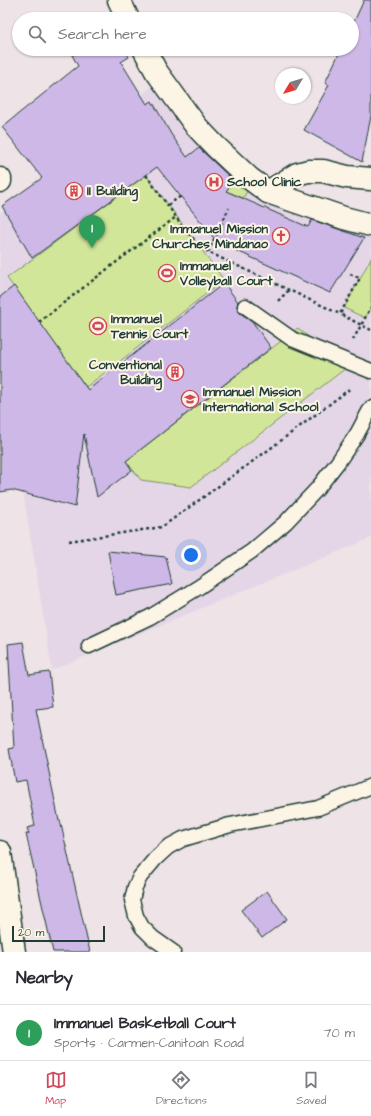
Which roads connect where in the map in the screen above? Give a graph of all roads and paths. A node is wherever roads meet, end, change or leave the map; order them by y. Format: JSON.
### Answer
{"nodes":[{"id":1,"x":119,"y":0,"type":"edge"},
{"id":2,"x":125,"y":12,"type":"edge"},
{"id":3,"x":148,"y":56,"type":"edge"},
{"id":4,"x":146,"y":175,"type":"dead end"},
{"id":5,"x":371,"y":179,"type":"edge"},
{"id":6,"x":268,"y":192,"type":"junction"},
{"id":7,"x":181,"y":196,"type":"dead end"},
{"id":8,"x":168,"y":206,"type":"junction"},
{"id":9,"x":229,"y":208,"type":"dead end"},
{"id":10,"x":176,"y":217,"type":"junction"},
{"id":11,"x":371,"y":225,"type":"edge"},
{"id":12,"x":208,"y":252,"type":"junction"},
{"id":13,"x":350,"y":274,"type":"dead end"},
{"id":14,"x":245,"y":306,"type":"dead end"},
{"id":15,"x":371,"y":307,"type":"edge"},
{"id":16,"x":340,"y":314,"type":"junction"},
{"id":17,"x":39,"y":322,"type":"dead end"},
{"id":18,"x":361,"y":324,"type":"junction"},
{"id":19,"x":371,"y":330,"type":"edge"},
{"id":20,"x":343,"y":360,"type":"junction"},
{"id":21,"x":366,"y":369,"type":"edge"},
{"id":22,"x":371,"y":408,"type":"edge"},
{"id":23,"x":69,"y":541,"type":"dead end"},
{"id":24,"x":89,"y":646,"type":"dead end"},
{"id":25,"x":371,"y":786,"type":"edge"},
{"id":26,"x":0,"y":852,"type":"edge"},
{"id":27,"x":14,"y":952,"type":"edge"},
{"id":28,"x":173,"y":952,"type":"edge"}],
"edges":[{"from":1,"to":2,"type":"main road"},
{"from":3,"to":6,"type":"main road"},
{"from":4,"to":8,"type":"path"},
{"from":5,"to":6,"type":"main road"},
{"from":6,"to":11,"type":"main road"},
{"from":7,"to":8,"type":"path"},
{"from":8,"to":10,"type":"path"},
{"from":9,"to":12,"type":"path"},
{"from":10,"to":12,"type":"path"},
{"from":10,"to":17,"type":"path"},
{"from":12,"to":16,"type":"path"},
{"from":13,"to":16,"type":"path"},
{"from":14,"to":20,"type":"lane"},
{"from":15,"to":18,"type":"path"},
{"from":16,"to":18,"type":"path"},
{"from":18,"to":19,"type":"path"},
{"from":18,"to":20,"type":"path"},
{"from":20,"to":21,"type":"lane"},
{"from":21,"to":23,"type":"path"},
{"from":22,"to":24,"type":"lane"},
{"from":25,"to":28,"type":"lane"},
{"from":26,"to":27,"type":"main road"}]}
